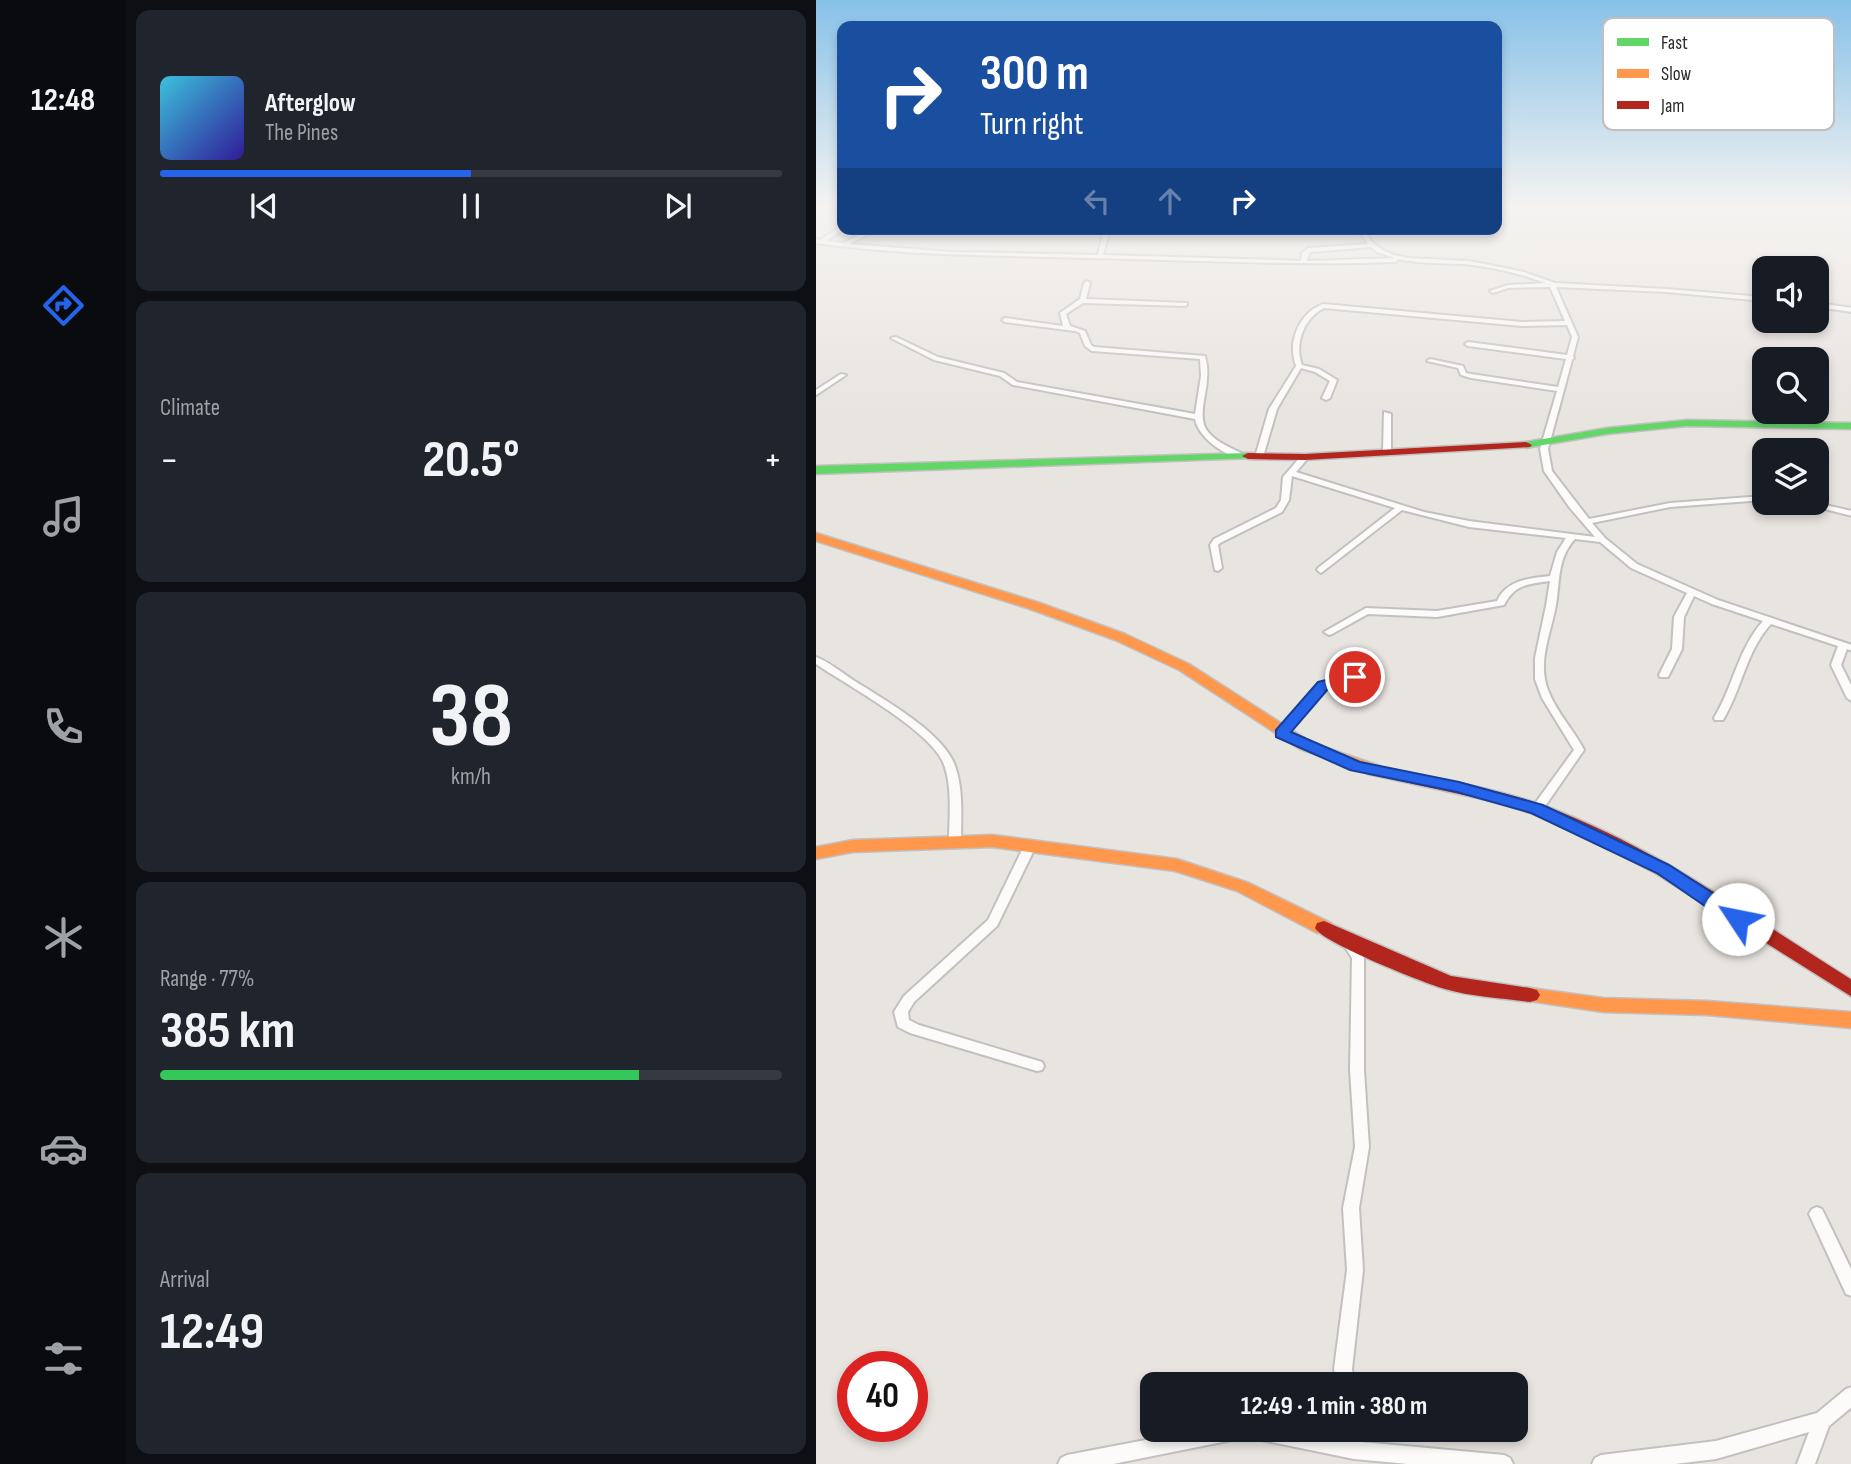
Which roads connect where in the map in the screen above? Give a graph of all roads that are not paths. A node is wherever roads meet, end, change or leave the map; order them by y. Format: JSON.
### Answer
{"nodes":[{"id":1,"x":1528,"y":277,"type":"edge"},
{"id":2,"x":1087,"y":283,"type":"dead end"},
{"id":3,"x":1552,"y":284,"type":"junction"},
{"id":4,"x":1493,"y":291,"type":"dead end"},
{"id":5,"x":1752,"y":298,"type":"edge"},
{"id":6,"x":1081,"y":301,"type":"junction"},
{"id":7,"x":1185,"y":304,"type":"dead end"},
{"id":8,"x":1829,"y":307,"type":"edge"},
{"id":9,"x":1851,"y":310,"type":"edge"},
{"id":10,"x":1004,"y":320,"type":"dead end"},
{"id":11,"x":1569,"y":323,"type":"junction"},
{"id":12,"x":1067,"y":327,"type":"junction"},
{"id":13,"x":894,"y":338,"type":"dead end"},
{"id":14,"x":1468,"y":344,"type":"dead end"},
{"id":15,"x":1571,"y":358,"type":"junction"},
{"id":16,"x":1430,"y":361,"type":"dead end"},
{"id":17,"x":1299,"y":366,"type":"junction"},
{"id":18,"x":843,"y":376,"type":"dead end"},
{"id":19,"x":1560,"y":388,"type":"junction"},
{"id":20,"x":816,"y":393,"type":"edge"},
{"id":21,"x":1326,"y":398,"type":"dead end"},
{"id":22,"x":1386,"y":414,"type":"dead end"},
{"id":23,"x":1197,"y":417,"type":"junction"},
{"id":24,"x":1851,"y":426,"type":"edge"},
{"id":25,"x":1545,"y":444,"type":"junction"},
{"id":26,"x":1388,"y":452,"type":"junction"},
{"id":27,"x":1240,"y":456,"type":"junction"},
{"id":28,"x":1259,"y":457,"type":"junction"},
{"id":29,"x":1305,"y":457,"type":"junction"},
{"id":30,"x":816,"y":470,"type":"edge"},
{"id":31,"x":1290,"y":473,"type":"junction"},
{"id":32,"x":1752,"y":498,"type":"edge"},
{"id":33,"x":1400,"y":508,"type":"junction"},
{"id":34,"x":1829,"y":509,"type":"edge"},
{"id":35,"x":1851,"y":514,"type":"edge"},
{"id":36,"x":1587,"y":522,"type":"junction"},
{"id":37,"x":1573,"y":536,"type":"junction"},
{"id":38,"x":816,"y":537,"type":"edge"},
{"id":39,"x":1602,"y":540,"type":"junction"},
{"id":40,"x":1218,"y":568,"type":"dead end"},
{"id":41,"x":1321,"y":570,"type":"dead end"},
{"id":42,"x":1553,"y":578,"type":"junction"},
{"id":43,"x":1692,"y":591,"type":"junction"},
{"id":44,"x":1769,"y":621,"type":"junction"},
{"id":45,"x":1329,"y":632,"type":"dead end"},
{"id":46,"x":1847,"y":647,"type":"edge"},
{"id":47,"x":816,"y":660,"type":"edge"},
{"id":48,"x":1364,"y":672,"type":"dead end"},
{"id":49,"x":1664,"y":675,"type":"dead end"},
{"id":50,"x":1851,"y":698,"type":"edge"},
{"id":51,"x":1719,"y":718,"type":"dead end"},
{"id":52,"x":1281,"y":734,"type":"junction"},
{"id":53,"x":1537,"y":809,"type":"junction"},
{"id":54,"x":955,"y":842,"type":"junction"},
{"id":55,"x":1029,"y":848,"type":"junction"},
{"id":56,"x":816,"y":853,"type":"edge"},
{"id":57,"x":1347,"y":941,"type":"junction"},
{"id":58,"x":1851,"y":990,"type":"edge"},
{"id":59,"x":1851,"y":1020,"type":"edge"},
{"id":60,"x":1037,"y":1066,"type":"dead end"},
{"id":61,"x":1818,"y":1214,"type":"dead end"},
{"id":62,"x":1851,"y":1289,"type":"edge"},
{"id":63,"x":1343,"y":1372,"type":"edge"},
{"id":64,"x":1851,"y":1395,"type":"edge"},
{"id":65,"x":1822,"y":1420,"type":"junction"},
{"id":66,"x":1180,"y":1442,"type":"edge"},
{"id":67,"x":1313,"y":1442,"type":"edge"},
{"id":68,"x":1353,"y":1442,"type":"edge"},
{"id":69,"x":1354,"y":1450,"type":"junction"},
{"id":70,"x":1067,"y":1464,"type":"edge"},
{"id":71,"x":1504,"y":1464,"type":"edge"},
{"id":72,"x":1601,"y":1464,"type":"edge"},
{"id":73,"x":1806,"y":1464,"type":"edge"}],
"edges":[{"from":1,"to":3,"type":"street"},
{"from":2,"to":6,"type":"street"},
{"from":3,"to":4,"type":"street"},
{"from":3,"to":5,"type":"street"},
{"from":3,"to":11,"type":"street"},
{"from":6,"to":7,"type":"street"},
{"from":6,"to":12,"type":"street"},
{"from":8,"to":9,"type":"street"},
{"from":10,"to":12,"type":"street"},
{"from":11,"to":15,"type":"street"},
{"from":11,"to":17,"type":"street"},
{"from":12,"to":23,"type":"street"},
{"from":13,"to":23,"type":"street"},
{"from":14,"to":15,"type":"street"},
{"from":15,"to":19,"type":"street"},
{"from":16,"to":19,"type":"street"},
{"from":17,"to":21,"type":"street"},
{"from":17,"to":28,"type":"street"},
{"from":18,"to":20,"type":"street"},
{"from":19,"to":25,"type":"street"},
{"from":22,"to":26,"type":"street"},
{"from":23,"to":27,"type":"street"},
{"from":24,"to":25,"type":"street"},
{"from":25,"to":26,"type":"street"},
{"from":25,"to":36,"type":"street"},
{"from":26,"to":29,"type":"street"},
{"from":27,"to":28,"type":"street"},
{"from":27,"to":30,"type":"street"},
{"from":28,"to":29,"type":"street"},
{"from":29,"to":31,"type":"street"},
{"from":31,"to":33,"type":"street"},
{"from":31,"to":40,"type":"street"},
{"from":32,"to":36,"type":"street"},
{"from":33,"to":37,"type":"street"},
{"from":33,"to":41,"type":"street"},
{"from":34,"to":35,"type":"street"},
{"from":36,"to":39,"type":"street"},
{"from":37,"to":39,"type":"street"},
{"from":37,"to":42,"type":"street"},
{"from":38,"to":52,"type":"street"},
{"from":39,"to":43,"type":"street"},
{"from":42,"to":45,"type":"street"},
{"from":42,"to":53,"type":"street"},
{"from":43,"to":44,"type":"street"},
{"from":43,"to":49,"type":"street"},
{"from":44,"to":46,"type":"street"},
{"from":44,"to":51,"type":"street"},
{"from":46,"to":50,"type":"street"},
{"from":47,"to":54,"type":"street"},
{"from":48,"to":52,"type":"street"},
{"from":52,"to":53,"type":"street"},
{"from":53,"to":58,"type":"street"},
{"from":54,"to":55,"type":"street"},
{"from":54,"to":56,"type":"street"},
{"from":55,"to":57,"type":"street"},
{"from":55,"to":60,"type":"street"},
{"from":57,"to":59,"type":"street"},
{"from":57,"to":63,"type":"street"},
{"from":61,"to":62,"type":"street"},
{"from":64,"to":65,"type":"street"},
{"from":65,"to":72,"type":"street"},
{"from":65,"to":73,"type":"street"},
{"from":66,"to":70,"type":"street"},
{"from":67,"to":69,"type":"street"},
{"from":68,"to":69,"type":"street"},
{"from":69,"to":71,"type":"street"}]}
